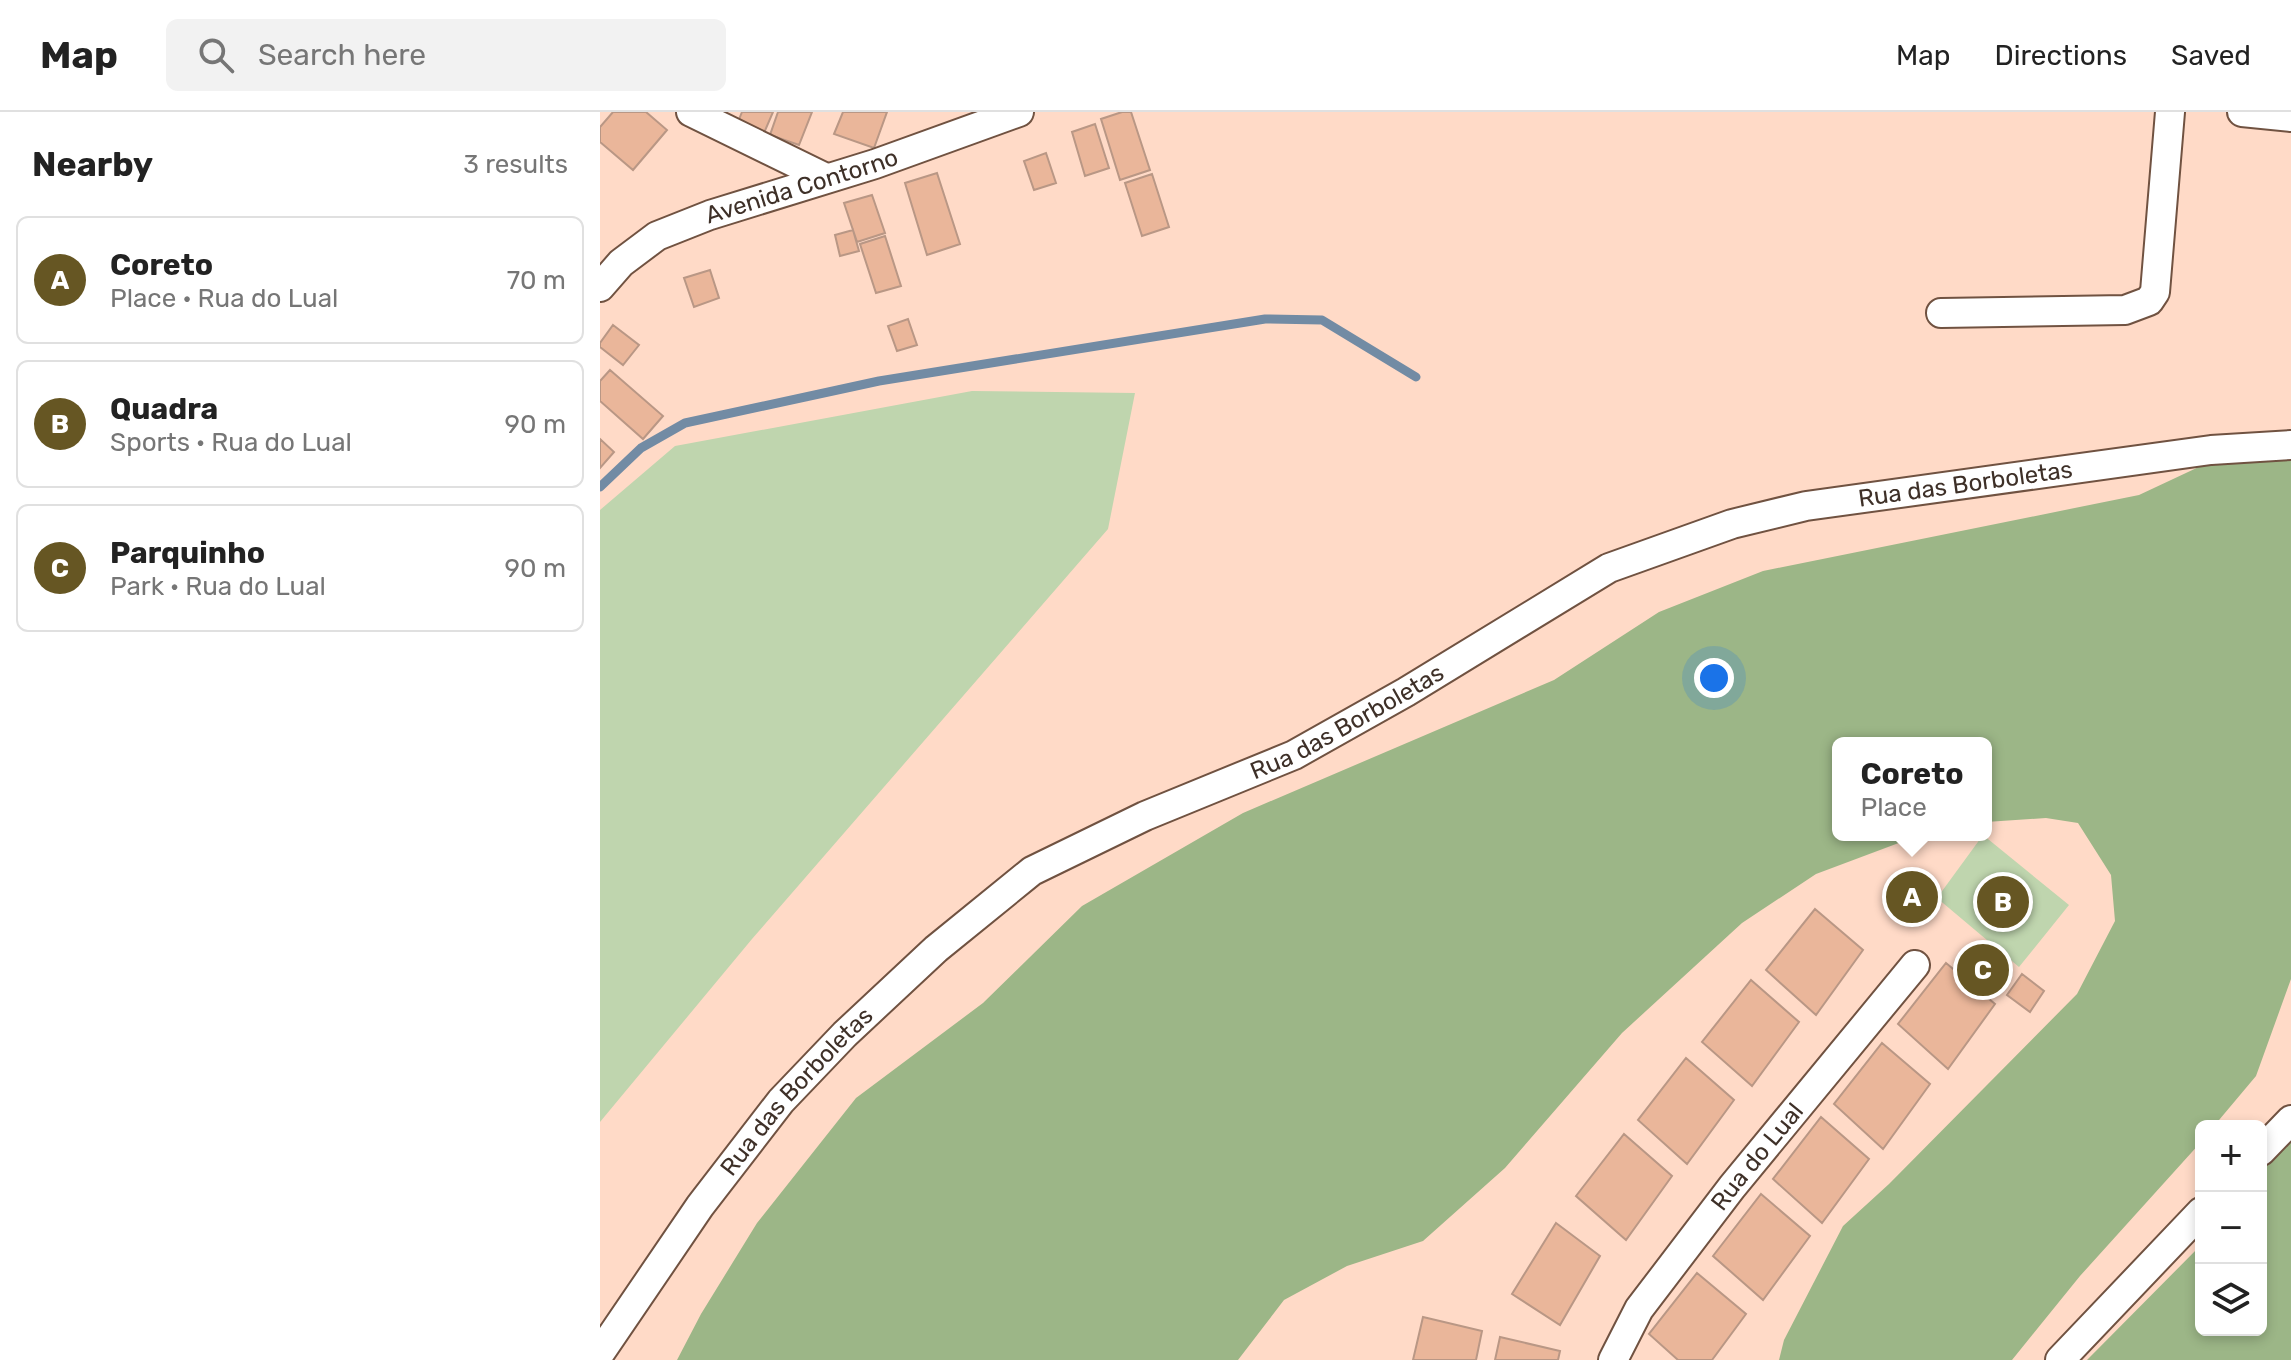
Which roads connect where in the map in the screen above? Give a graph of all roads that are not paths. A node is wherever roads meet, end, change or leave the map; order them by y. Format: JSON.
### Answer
{"nodes":[{"id":1,"x":691,"y":112,"type":"edge"},
{"id":2,"x":1019,"y":112,"type":"edge"},
{"id":3,"x":2170,"y":112,"type":"edge"},
{"id":4,"x":2242,"y":112,"type":"edge"},
{"id":5,"x":2291,"y":117,"type":"edge"},
{"id":6,"x":826,"y":178,"type":"junction"},
{"id":7,"x":600,"y":287,"type":"edge"},
{"id":8,"x":1941,"y":313,"type":"dead end"},
{"id":9,"x":2291,"y":445,"type":"edge"},
{"id":10,"x":1915,"y":965,"type":"dead end"},
{"id":11,"x":2291,"y":1120,"type":"edge"},
{"id":12,"x":2267,"y":1145,"type":"edge"},
{"id":13,"x":2195,"y":1218,"type":"edge"},
{"id":14,"x":600,"y":1353,"type":"edge"},
{"id":15,"x":1613,"y":1360,"type":"edge"},
{"id":16,"x":2060,"y":1360,"type":"edge"}],
"edges":[{"from":1,"to":6,"type":"street"},
{"from":2,"to":6,"type":"street","name":"Avenida Contorno"},
{"from":3,"to":8,"type":"street"},
{"from":4,"to":5,"type":"street"},
{"from":6,"to":7,"type":"street","name":"Avenida Contorno"},
{"from":9,"to":14,"type":"street","name":"Rua das Borboletas"},
{"from":10,"to":15,"type":"street","name":"Rua do Lual"},
{"from":11,"to":12,"type":"street"},
{"from":13,"to":16,"type":"street"}]}
